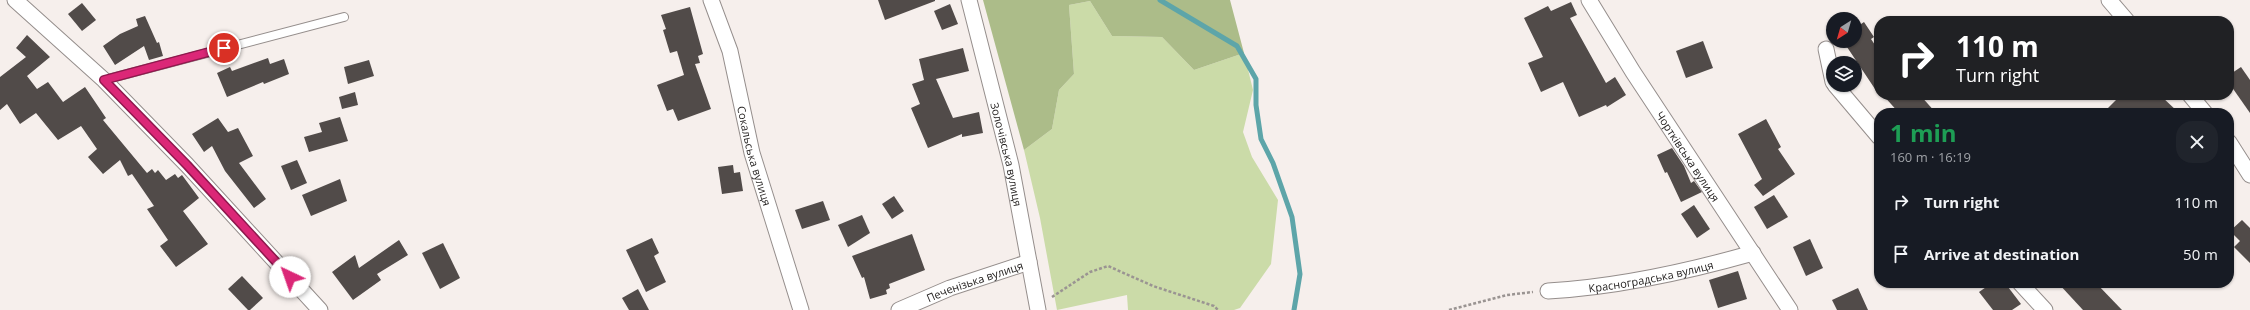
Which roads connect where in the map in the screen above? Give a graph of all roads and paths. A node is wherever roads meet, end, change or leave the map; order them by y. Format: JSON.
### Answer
{"nodes":[{"id":1,"x":16,"y":0,"type":"edge"},
{"id":2,"x":711,"y":0,"type":"edge"},
{"id":3,"x":969,"y":0,"type":"edge"},
{"id":4,"x":1589,"y":0,"type":"edge"},
{"id":5,"x":2109,"y":0,"type":"edge"},
{"id":6,"x":2123,"y":16,"type":"edge"},
{"id":7,"x":344,"y":17,"type":"dead end"},
{"id":8,"x":1826,"y":49,"type":"dead end"},
{"id":9,"x":1827,"y":56,"type":"edge"},
{"id":10,"x":104,"y":80,"type":"junction"},
{"id":11,"x":1841,"y":92,"type":"edge"},
{"id":12,"x":2194,"y":100,"type":"edge"},
{"id":13,"x":2201,"y":108,"type":"edge"},
{"id":14,"x":1874,"y":131,"type":"edge"},
{"id":15,"x":2234,"y":150,"type":"edge"},
{"id":16,"x":2250,"y":175,"type":"edge"},
{"id":17,"x":1753,"y":253,"type":"junction"},
{"id":18,"x":1029,"y":262,"type":"junction"},
{"id":19,"x":2025,"y":288,"type":"edge"},
{"id":20,"x":1548,"y":291,"type":"joint"},
{"id":21,"x":1038,"y":308,"type":"edge"},
{"id":22,"x":320,"y":310,"type":"edge"},
{"id":23,"x":801,"y":310,"type":"edge"},
{"id":24,"x":899,"y":310,"type":"edge"},
{"id":25,"x":1218,"y":310,"type":"edge"},
{"id":26,"x":1449,"y":310,"type":"edge"},
{"id":27,"x":1790,"y":310,"type":"edge"},
{"id":28,"x":2045,"y":310,"type":"edge"}],
"edges":[{"from":1,"to":10,"type":"street"},
{"from":2,"to":23,"type":"street","name":"Сокальська вулиця"},
{"from":3,"to":18,"type":"street","name":"Золочівська вулиця"},
{"from":4,"to":17,"type":"street","name":"Чортківська вулиця"},
{"from":5,"to":6,"type":"street"},
{"from":7,"to":10,"type":"lane"},
{"from":8,"to":9,"type":"street"},
{"from":10,"to":22,"type":"street"},
{"from":11,"to":14,"type":"street"},
{"from":12,"to":13,"type":"street"},
{"from":15,"to":16,"type":"street"},
{"from":17,"to":20,"type":"street","name":"Красноградська вулиця"},
{"from":17,"to":27,"type":"street","name":"Чортківська вулиця"},
{"from":18,"to":21,"type":"street","name":"Золочівська вулиця"},
{"from":18,"to":24,"type":"street","name":"Печенізька вулиця"},
{"from":19,"to":28,"type":"street"},
{"from":20,"to":26,"type":"path"},
{"from":21,"to":25,"type":"path"}]}
